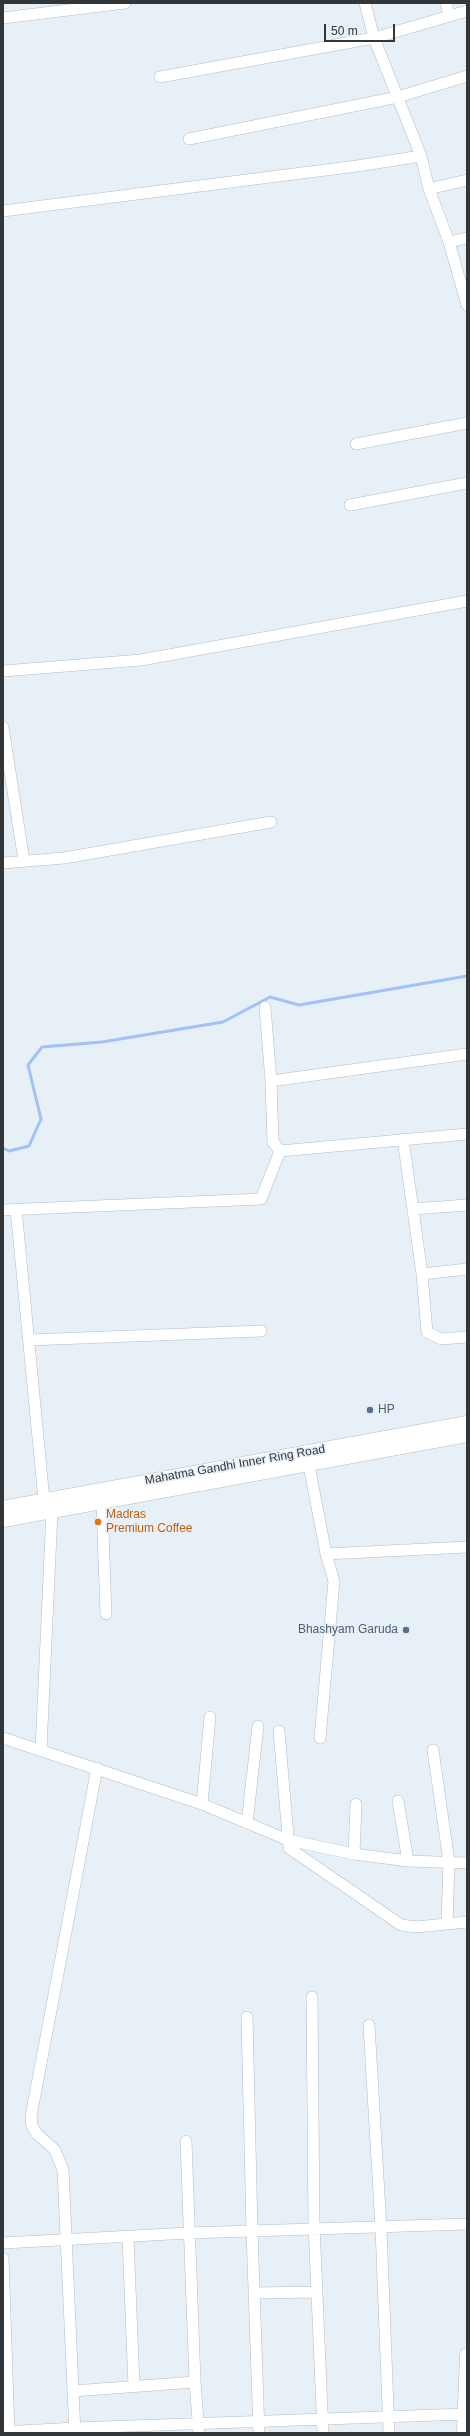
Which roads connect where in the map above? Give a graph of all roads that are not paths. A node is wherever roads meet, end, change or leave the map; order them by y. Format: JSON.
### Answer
{"nodes":[{"id":1,"x":125,"y":3,"type":"edge"},
{"id":2,"x":365,"y":3,"type":"edge"},
{"id":3,"x":446,"y":3,"type":"edge"},
{"id":4,"x":467,"y":11,"type":"edge"},
{"id":5,"x":449,"y":15,"type":"junction"},
{"id":6,"x":3,"y":18,"type":"edge"},
{"id":7,"x":374,"y":38,"type":"junction"},
{"id":8,"x":467,"y":76,"type":"edge"},
{"id":9,"x":160,"y":77,"type":"dead end"},
{"id":10,"x":398,"y":97,"type":"junction"},
{"id":11,"x":189,"y":139,"type":"dead end"},
{"id":12,"x":421,"y":156,"type":"junction"},
{"id":13,"x":467,"y":180,"type":"edge"},
{"id":14,"x":429,"y":188,"type":"junction"},
{"id":15,"x":3,"y":211,"type":"edge"},
{"id":16,"x":467,"y":238,"type":"edge"},
{"id":17,"x":449,"y":242,"type":"junction"},
{"id":18,"x":467,"y":304,"type":"edge"},
{"id":19,"x":467,"y":422,"type":"edge"},
{"id":20,"x":356,"y":444,"type":"dead end"},
{"id":21,"x":467,"y":483,"type":"edge"},
{"id":22,"x":350,"y":505,"type":"dead end"},
{"id":23,"x":467,"y":601,"type":"edge"},
{"id":24,"x":3,"y":671,"type":"edge"},
{"id":25,"x":3,"y":727,"type":"edge"},
{"id":26,"x":271,"y":822,"type":"dead end"},
{"id":27,"x":24,"y":861,"type":"junction"},
{"id":28,"x":3,"y":863,"type":"edge"},
{"id":29,"x":265,"y":1007,"type":"dead end"},
{"id":30,"x":467,"y":1054,"type":"edge"},
{"id":31,"x":271,"y":1082,"type":"junction"},
{"id":32,"x":467,"y":1134,"type":"edge"},
{"id":33,"x":403,"y":1139,"type":"junction"},
{"id":34,"x":280,"y":1151,"type":"junction"},
{"id":35,"x":467,"y":1205,"type":"edge"},
{"id":36,"x":16,"y":1209,"type":"junction"},
{"id":37,"x":413,"y":1209,"type":"junction"},
{"id":38,"x":3,"y":1210,"type":"edge"},
{"id":39,"x":467,"y":1269,"type":"edge"},
{"id":40,"x":422,"y":1274,"type":"junction"},
{"id":41,"x":261,"y":1331,"type":"dead end"},
{"id":42,"x":467,"y":1337,"type":"edge"},
{"id":43,"x":30,"y":1340,"type":"junction"},
{"id":44,"x":467,"y":1423,"type":"edge"},
{"id":45,"x":467,"y":1435,"type":"edge"},
{"id":46,"x":309,"y":1465,"type":"junction"},
{"id":47,"x":102,"y":1503,"type":"junction"},
{"id":48,"x":48,"y":1506,"type":"junction"},
{"id":49,"x":3,"y":1508,"type":"edge"},
{"id":50,"x":3,"y":1520,"type":"edge"},
{"id":51,"x":467,"y":1547,"type":"edge"},
{"id":52,"x":326,"y":1554,"type":"junction"},
{"id":53,"x":106,"y":1614,"type":"dead end"},
{"id":54,"x":210,"y":1717,"type":"dead end"},
{"id":55,"x":258,"y":1726,"type":"dead end"},
{"id":56,"x":279,"y":1731,"type":"dead end"},
{"id":57,"x":3,"y":1738,"type":"edge"},
{"id":58,"x":320,"y":1738,"type":"dead end"},
{"id":59,"x":41,"y":1749,"type":"junction"},
{"id":60,"x":433,"y":1750,"type":"dead end"},
{"id":61,"x":97,"y":1768,"type":"junction"},
{"id":62,"x":398,"y":1801,"type":"dead end"},
{"id":63,"x":202,"y":1804,"type":"junction"},
{"id":64,"x":356,"y":1804,"type":"dead end"},
{"id":65,"x":246,"y":1823,"type":"junction"},
{"id":66,"x":288,"y":1840,"type":"junction"},
{"id":67,"x":354,"y":1854,"type":"junction"},
{"id":68,"x":408,"y":1861,"type":"junction"},
{"id":69,"x":449,"y":1862,"type":"junction"},
{"id":70,"x":467,"y":1863,"type":"edge"},
{"id":71,"x":467,"y":1922,"type":"edge"},
{"id":72,"x":447,"y":1923,"type":"junction"},
{"id":73,"x":312,"y":1997,"type":"dead end"},
{"id":74,"x":247,"y":2017,"type":"dead end"},
{"id":75,"x":369,"y":2025,"type":"dead end"},
{"id":76,"x":186,"y":2141,"type":"dead end"},
{"id":77,"x":467,"y":2224,"type":"edge"},
{"id":78,"x":381,"y":2228,"type":"junction"},
{"id":79,"x":314,"y":2230,"type":"junction"},
{"id":80,"x":252,"y":2231,"type":"junction"},
{"id":81,"x":189,"y":2233,"type":"junction"},
{"id":82,"x":128,"y":2237,"type":"junction"},
{"id":83,"x":65,"y":2241,"type":"junction"},
{"id":84,"x":3,"y":2243,"type":"edge"},
{"id":85,"x":3,"y":2258,"type":"edge"},
{"id":86,"x":317,"y":2292,"type":"junction"},
{"id":87,"x":254,"y":2294,"type":"junction"},
{"id":88,"x":467,"y":2355,"type":"edge"},
{"id":89,"x":195,"y":2382,"type":"junction"},
{"id":90,"x":134,"y":2387,"type":"junction"},
{"id":91,"x":73,"y":2391,"type":"junction"},
{"id":92,"x":465,"y":2414,"type":"junction"},
{"id":93,"x":389,"y":2416,"type":"junction"},
{"id":94,"x":322,"y":2418,"type":"junction"},
{"id":95,"x":259,"y":2421,"type":"junction"},
{"id":96,"x":199,"y":2428,"type":"edge"},
{"id":97,"x":75,"y":2430,"type":"edge"},
{"id":98,"x":7,"y":2432,"type":"edge"},
{"id":99,"x":259,"y":2433,"type":"edge"},
{"id":100,"x":323,"y":2433,"type":"edge"},
{"id":101,"x":389,"y":2433,"type":"edge"},
{"id":102,"x":464,"y":2433,"type":"edge"}],
"edges":[{"from":1,"to":6,"type":"street"},
{"from":2,"to":7,"type":"street"},
{"from":3,"to":5,"type":"street"},
{"from":4,"to":5,"type":"street"},
{"from":5,"to":7,"type":"street"},
{"from":7,"to":9,"type":"street"},
{"from":7,"to":10,"type":"street"},
{"from":8,"to":10,"type":"street"},
{"from":10,"to":11,"type":"street"},
{"from":10,"to":12,"type":"street"},
{"from":12,"to":14,"type":"street"},
{"from":12,"to":15,"type":"street"},
{"from":13,"to":14,"type":"street"},
{"from":14,"to":17,"type":"street"},
{"from":16,"to":17,"type":"street"},
{"from":17,"to":18,"type":"street"},
{"from":19,"to":20,"type":"street"},
{"from":21,"to":22,"type":"street"},
{"from":23,"to":24,"type":"street"},
{"from":25,"to":27,"type":"street"},
{"from":26,"to":27,"type":"street"},
{"from":27,"to":28,"type":"street"},
{"from":29,"to":31,"type":"street"},
{"from":30,"to":31,"type":"street"},
{"from":31,"to":34,"type":"street"},
{"from":32,"to":33,"type":"street"},
{"from":33,"to":34,"type":"street"},
{"from":33,"to":37,"type":"street"},
{"from":34,"to":36,"type":"street"},
{"from":35,"to":37,"type":"street"},
{"from":36,"to":38,"type":"street"},
{"from":36,"to":43,"type":"street"},
{"from":37,"to":40,"type":"street"},
{"from":39,"to":40,"type":"street"},
{"from":40,"to":42,"type":"street"},
{"from":41,"to":43,"type":"street"},
{"from":43,"to":48,"type":"street"},
{"from":44,"to":48,"type":"main road","name":"Mahatma Gandhi Inner Ring Road"},
{"from":45,"to":46,"type":"main road","name":"Mahatma Gandhi Inner Ring Road"},
{"from":46,"to":47,"type":"main road","name":"Mahatma Gandhi Inner Ring Road"},
{"from":46,"to":52,"type":"street"},
{"from":47,"to":48,"type":"main road","name":"Mahatma Gandhi Inner Ring Road"},
{"from":47,"to":53,"type":"street"},
{"from":48,"to":49,"type":"main road","name":"Mahatma Gandhi Inner Ring Road"},
{"from":48,"to":50,"type":"main road","name":"Mahatma Gandhi Inner Ring Road"},
{"from":48,"to":59,"type":"street"},
{"from":51,"to":52,"type":"street"},
{"from":52,"to":58,"type":"street"},
{"from":54,"to":63,"type":"street"},
{"from":55,"to":65,"type":"street"},
{"from":56,"to":66,"type":"street"},
{"from":57,"to":59,"type":"street"},
{"from":59,"to":61,"type":"street"},
{"from":60,"to":69,"type":"street"},
{"from":61,"to":63,"type":"street"},
{"from":61,"to":83,"type":"street"},
{"from":62,"to":68,"type":"street"},
{"from":63,"to":65,"type":"street"},
{"from":64,"to":67,"type":"street"},
{"from":65,"to":66,"type":"street"},
{"from":66,"to":67,"type":"street"},
{"from":66,"to":72,"type":"street"},
{"from":67,"to":68,"type":"street"},
{"from":68,"to":69,"type":"street"},
{"from":69,"to":70,"type":"street"},
{"from":69,"to":72,"type":"street"},
{"from":71,"to":72,"type":"street"},
{"from":73,"to":79,"type":"street"},
{"from":74,"to":80,"type":"street"},
{"from":75,"to":78,"type":"street"},
{"from":76,"to":81,"type":"street"},
{"from":77,"to":78,"type":"street"},
{"from":78,"to":79,"type":"street"},
{"from":78,"to":93,"type":"street"},
{"from":79,"to":80,"type":"street"},
{"from":79,"to":86,"type":"street"},
{"from":80,"to":81,"type":"street"},
{"from":80,"to":87,"type":"street"},
{"from":81,"to":82,"type":"street"},
{"from":81,"to":89,"type":"street"},
{"from":82,"to":83,"type":"street"},
{"from":82,"to":90,"type":"street"},
{"from":83,"to":84,"type":"street"},
{"from":83,"to":91,"type":"street"},
{"from":85,"to":98,"type":"street"},
{"from":86,"to":87,"type":"street"},
{"from":86,"to":94,"type":"street"},
{"from":87,"to":95,"type":"street"},
{"from":88,"to":92,"type":"main road"},
{"from":89,"to":90,"type":"street"},
{"from":89,"to":96,"type":"street"},
{"from":90,"to":91,"type":"street"},
{"from":91,"to":97,"type":"street"},
{"from":92,"to":93,"type":"street"},
{"from":92,"to":102,"type":"main road"},
{"from":93,"to":94,"type":"street"},
{"from":93,"to":101,"type":"street"},
{"from":94,"to":95,"type":"street"},
{"from":94,"to":100,"type":"street"},
{"from":95,"to":96,"type":"street"},
{"from":95,"to":99,"type":"street"},
{"from":96,"to":97,"type":"street"},
{"from":97,"to":98,"type":"street"}]}
